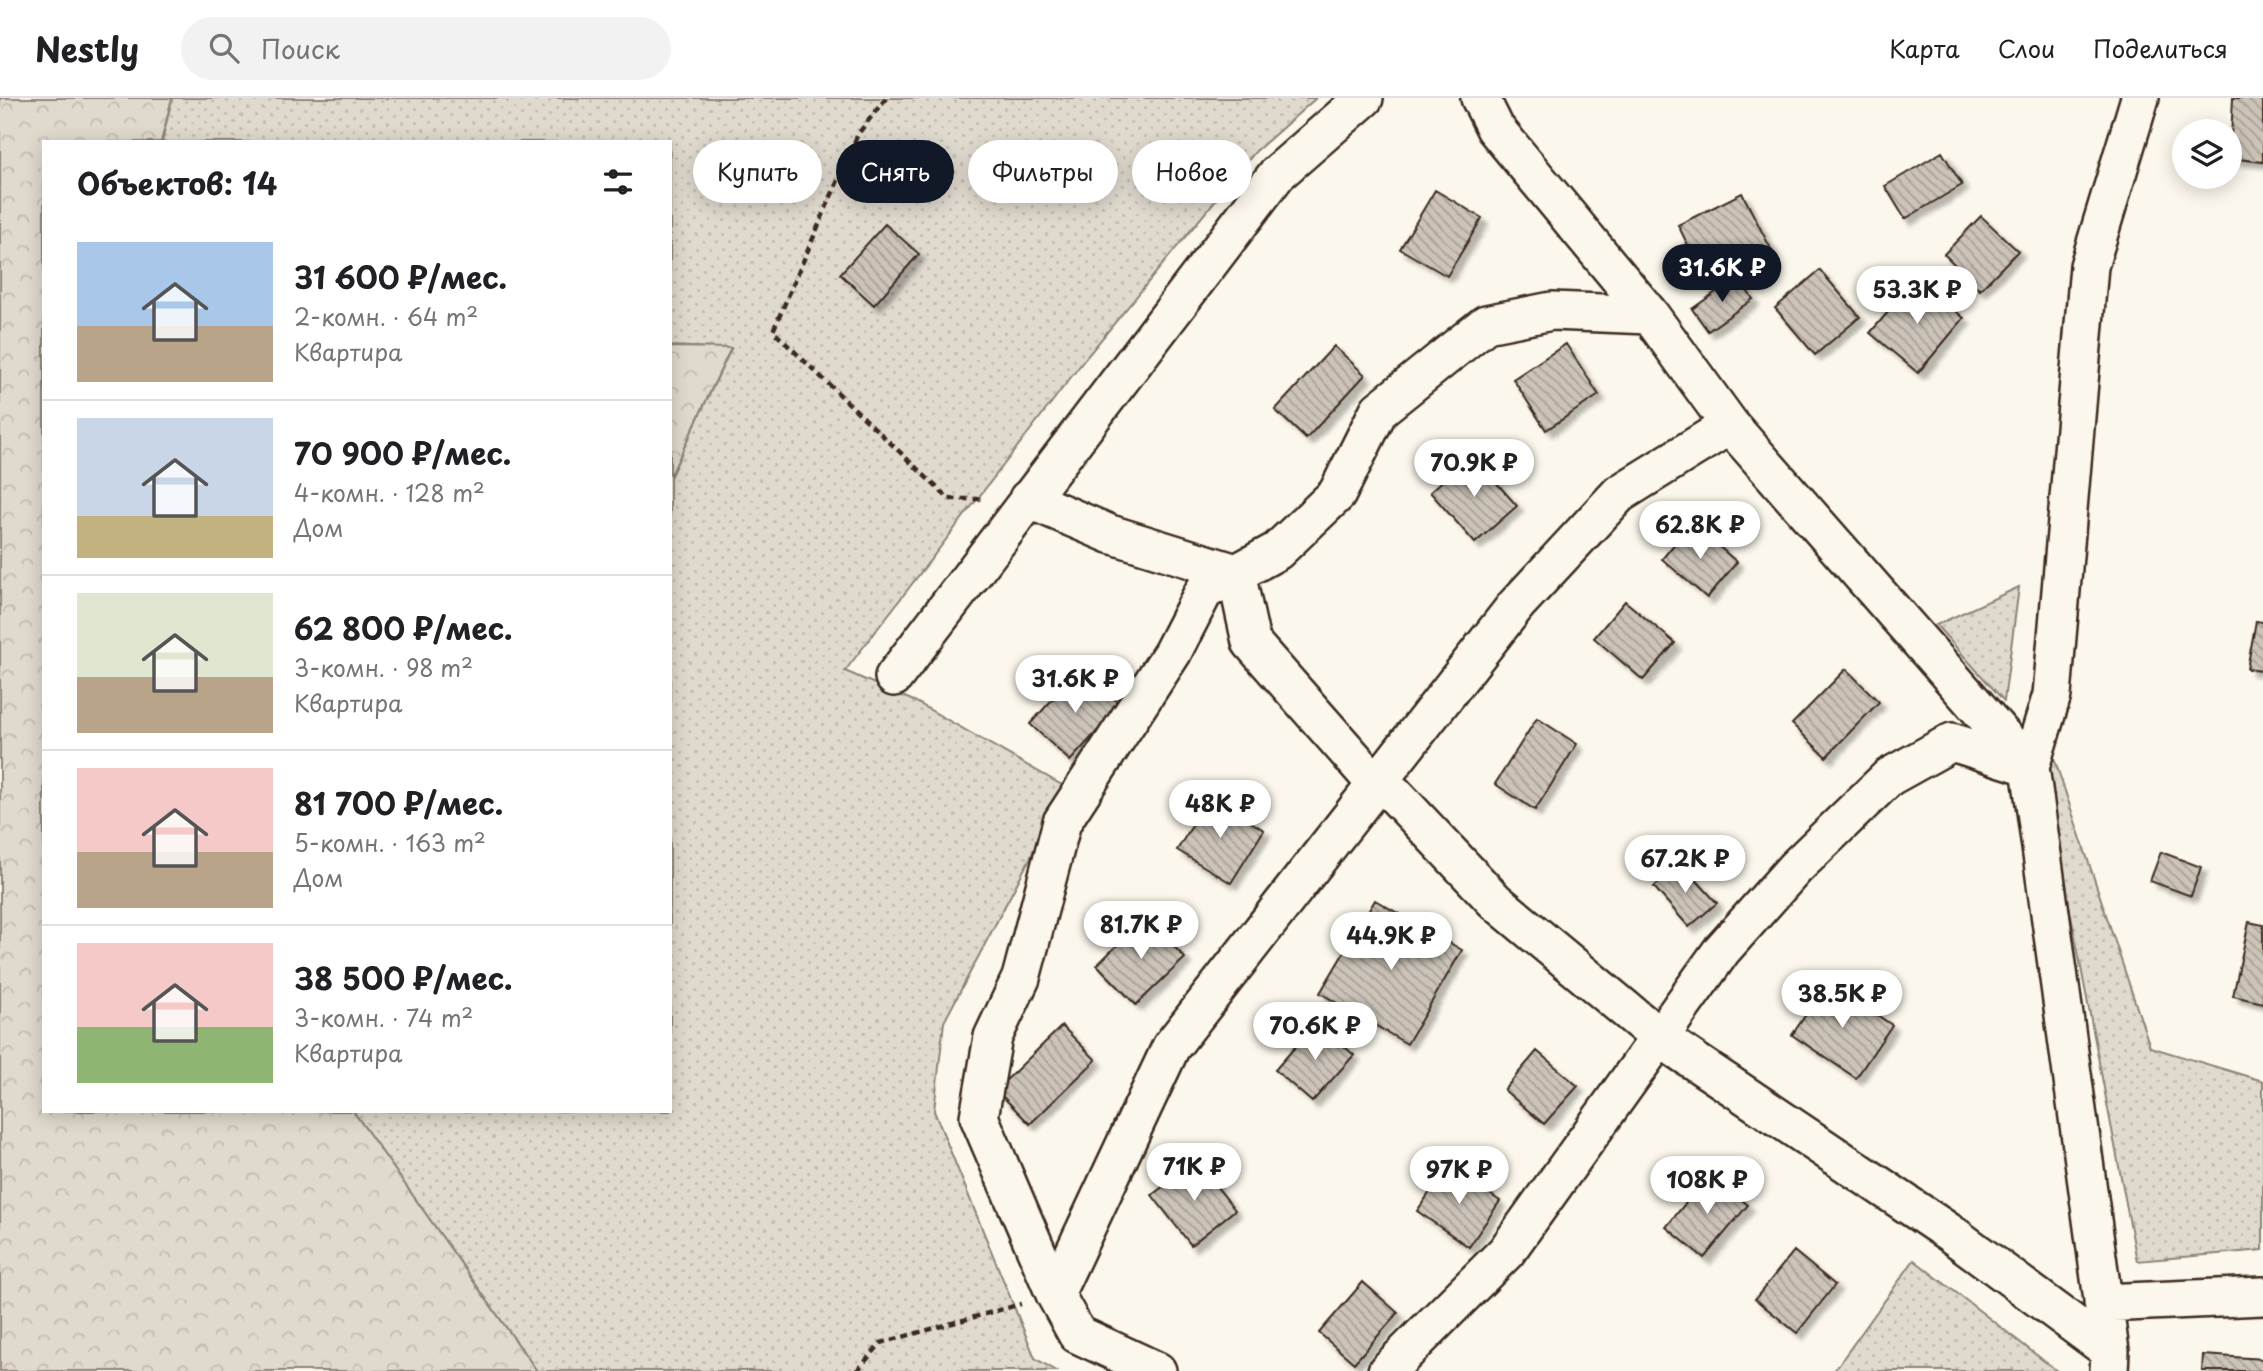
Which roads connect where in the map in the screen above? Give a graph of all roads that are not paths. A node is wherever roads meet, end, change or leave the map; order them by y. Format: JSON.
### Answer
{"nodes":[{"id":1,"x":1364,"y":98,"type":"edge"},
{"id":2,"x":1480,"y":98,"type":"edge"},
{"id":3,"x":2140,"y":98,"type":"edge"},
{"id":4,"x":1650,"y":315,"type":"junction"},
{"id":5,"x":1730,"y":425,"type":"junction"},
{"id":6,"x":1028,"y":499,"type":"junction"},
{"id":7,"x":1236,"y":573,"type":"junction"},
{"id":8,"x":894,"y":677,"type":"dead end"},
{"id":9,"x":2030,"y":767,"type":"junction"},
{"id":10,"x":1376,"y":784,"type":"junction"},
{"id":11,"x":1660,"y":1038,"type":"junction"},
{"id":12,"x":1055,"y":1294,"type":"junction"},
{"id":13,"x":2263,"y":1296,"type":"edge"},
{"id":14,"x":2103,"y":1303,"type":"junction"},
{"id":15,"x":2110,"y":1361,"type":"edge"},
{"id":16,"x":1157,"y":1371,"type":"edge"},
{"id":17,"x":1387,"y":1371,"type":"edge"}],
"edges":[{"from":1,"to":6,"type":"street"},
{"from":2,"to":4,"type":"street"},
{"from":3,"to":9,"type":"street"},
{"from":4,"to":5,"type":"street"},
{"from":4,"to":7,"type":"street"},
{"from":5,"to":9,"type":"street"},
{"from":5,"to":10,"type":"street"},
{"from":6,"to":7,"type":"street"},
{"from":6,"to":8,"type":"street"},
{"from":7,"to":10,"type":"street"},
{"from":7,"to":12,"type":"street"},
{"from":9,"to":11,"type":"street"},
{"from":9,"to":14,"type":"street"},
{"from":10,"to":11,"type":"street"},
{"from":10,"to":12,"type":"street"},
{"from":11,"to":15,"type":"street"},
{"from":11,"to":17,"type":"street"},
{"from":12,"to":16,"type":"street"},
{"from":13,"to":14,"type":"street"},
{"from":14,"to":15,"type":"street"}]}
